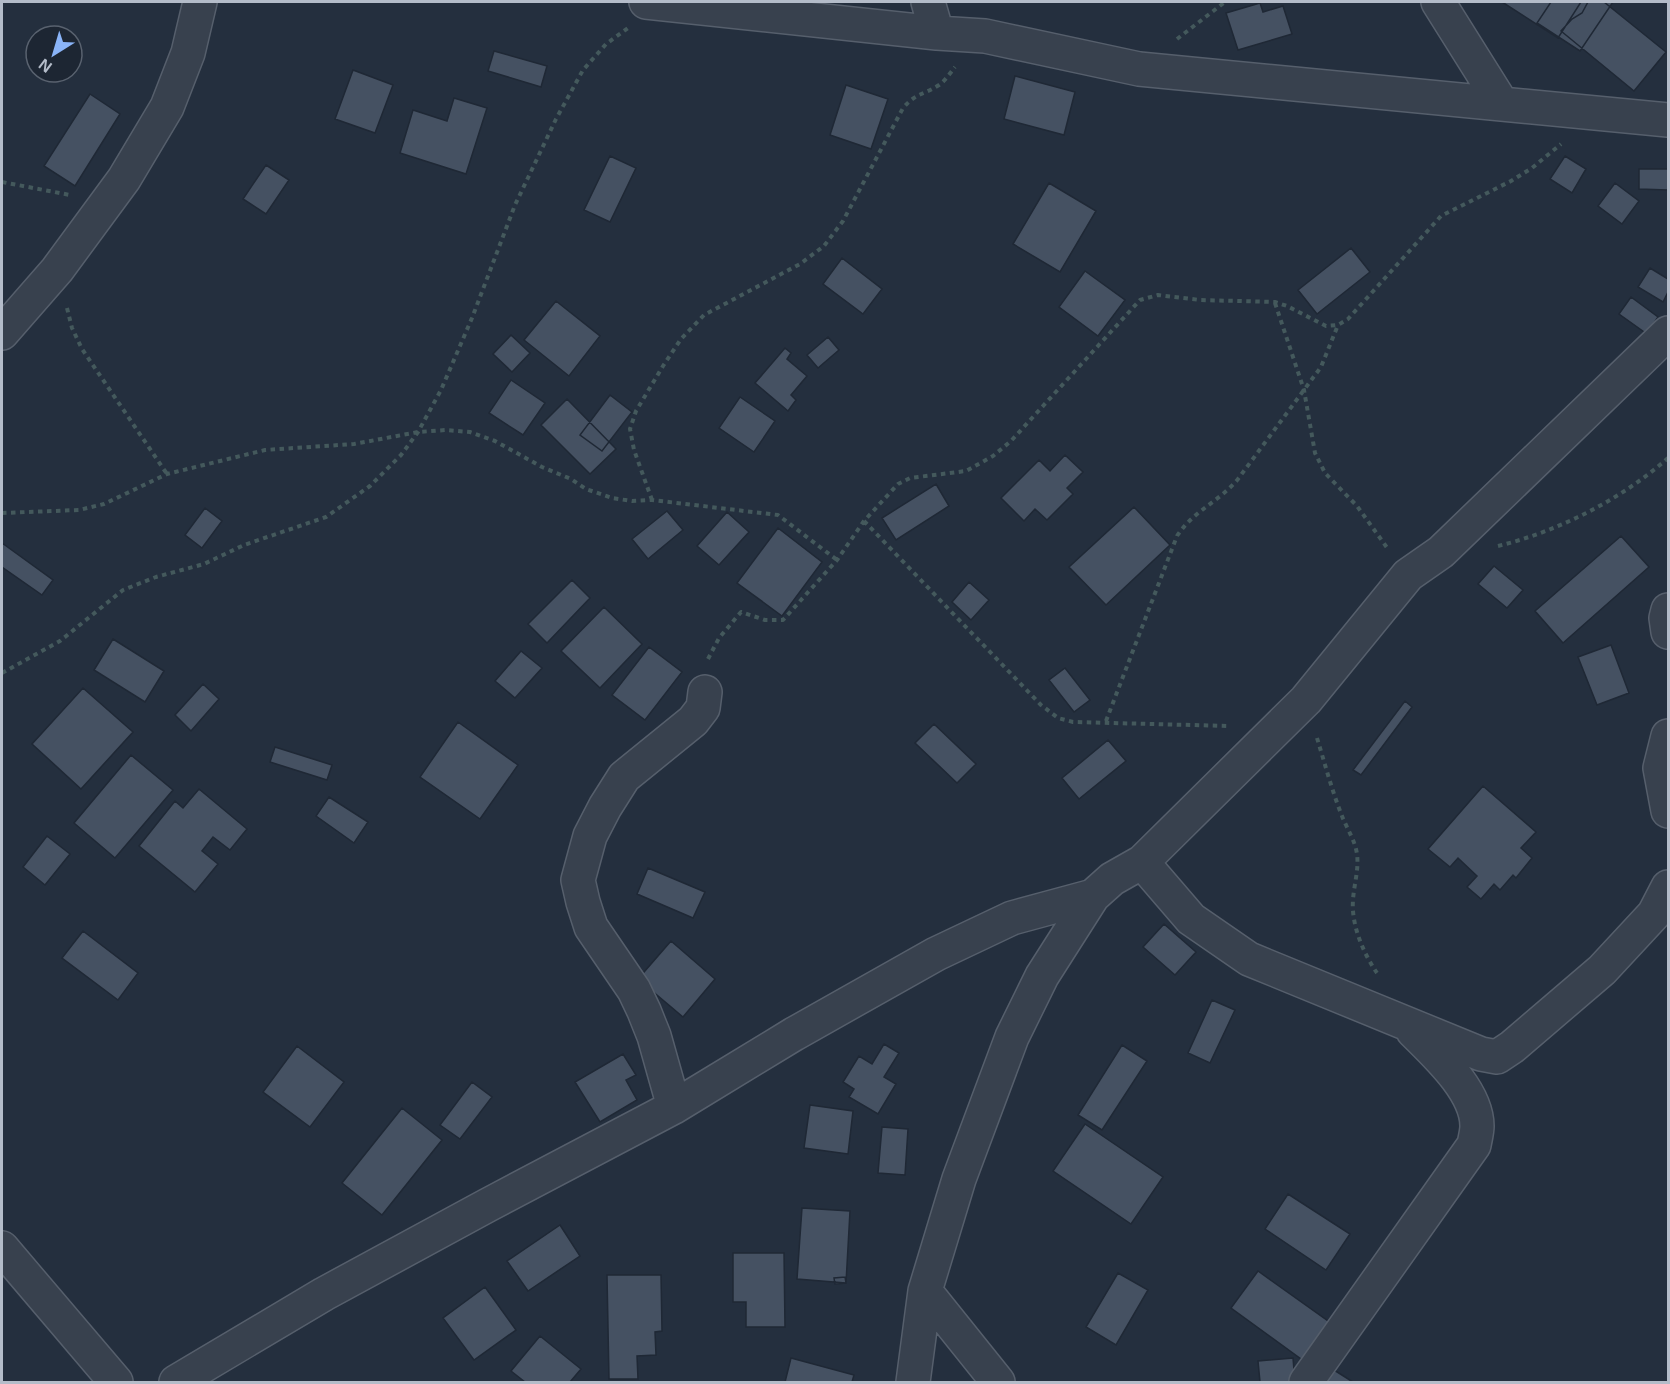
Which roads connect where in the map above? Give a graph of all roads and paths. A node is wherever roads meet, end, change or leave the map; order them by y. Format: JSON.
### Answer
{"nodes":[{"id":1,"x":200,"y":2,"type":"edge"},
{"id":2,"x":654,"y":2,"type":"edge"},
{"id":3,"x":928,"y":2,"type":"edge"},
{"id":4,"x":1225,"y":2,"type":"edge"},
{"id":5,"x":1438,"y":2,"type":"edge"},
{"id":6,"x":937,"y":33,"type":"junction"},
{"id":7,"x":985,"y":36,"type":"junction"},
{"id":8,"x":1139,"y":69,"type":"junction"},
{"id":9,"x":1502,"y":104,"type":"junction"},
{"id":10,"x":1668,"y":120,"type":"edge"},
{"id":11,"x":1568,"y":139,"type":"dead end"},
{"id":12,"x":2,"y":182,"type":"edge"},
{"id":13,"x":106,"y":202,"type":"junction"},
{"id":14,"x":57,"y":270,"type":"junction"},
{"id":15,"x":1275,"y":302,"type":"junction"},
{"id":16,"x":1338,"y":325,"type":"junction"},
{"id":17,"x":2,"y":333,"type":"edge"},
{"id":18,"x":1668,"y":333,"type":"edge"},
{"id":19,"x":1304,"y":390,"type":"junction"},
{"id":20,"x":418,"y":432,"type":"junction"},
{"id":21,"x":1668,"y":458,"type":"edge"},
{"id":22,"x":167,"y":474,"type":"junction"},
{"id":23,"x":652,"y":500,"type":"junction"},
{"id":24,"x":2,"y":513,"type":"edge"},
{"id":25,"x":864,"y":521,"type":"junction"},
{"id":26,"x":1491,"y":548,"type":"dead end"},
{"id":27,"x":837,"y":560,"type":"junction"},
{"id":28,"x":1408,"y":575,"type":"junction"},
{"id":29,"x":1668,"y":610,"type":"edge"},
{"id":30,"x":1668,"y":632,"type":"edge"},
{"id":31,"x":2,"y":673,"type":"edge"},
{"id":32,"x":705,"y":692,"type":"joint"},
{"id":33,"x":1306,"y":699,"type":"junction"},
{"id":34,"x":1106,"y":721,"type":"junction"},
{"id":35,"x":1276,"y":728,"type":"junction"},
{"id":36,"x":1668,"y":736,"type":"edge"},
{"id":37,"x":1668,"y":811,"type":"edge"},
{"id":38,"x":1142,"y":862,"type":"junction"},
{"id":39,"x":1668,"y":888,"type":"edge"},
{"id":40,"x":1093,"y":896,"type":"junction"},
{"id":41,"x":1380,"y":978,"type":"dead end"},
{"id":42,"x":1403,"y":1022,"type":"junction"},
{"id":43,"x":674,"y":1107,"type":"junction"},
{"id":44,"x":2,"y":1248,"type":"edge"},
{"id":45,"x":925,"y":1291,"type":"junction"},
{"id":46,"x":116,"y":1383,"type":"edge"},
{"id":47,"x":176,"y":1383,"type":"edge"},
{"id":48,"x":913,"y":1383,"type":"edge"},
{"id":49,"x":998,"y":1383,"type":"edge"},
{"id":50,"x":1306,"y":1383,"type":"edge"}],
"edges":[{"from":1,"to":13,"type":"street"},
{"from":2,"to":6,"type":"street"},
{"from":2,"to":20,"type":"path"},
{"from":3,"to":6,"type":"street"},
{"from":4,"to":8,"type":"path"},
{"from":5,"to":9,"type":"street"},
{"from":6,"to":7,"type":"street"},
{"from":7,"to":8,"type":"street"},
{"from":7,"to":23,"type":"path"},
{"from":8,"to":9,"type":"street"},
{"from":9,"to":10,"type":"street"},
{"from":11,"to":16,"type":"path"},
{"from":12,"to":13,"type":"path"},
{"from":13,"to":14,"type":"street"},
{"from":14,"to":17,"type":"street"},
{"from":14,"to":22,"type":"path"},
{"from":15,"to":16,"type":"path"},
{"from":15,"to":19,"type":"path"},
{"from":15,"to":25,"type":"path"},
{"from":16,"to":19,"type":"path"},
{"from":18,"to":28,"type":"street"},
{"from":19,"to":28,"type":"path"},
{"from":19,"to":34,"type":"path"},
{"from":20,"to":22,"type":"path"},
{"from":20,"to":23,"type":"path"},
{"from":20,"to":31,"type":"path"},
{"from":21,"to":26,"type":"path"},
{"from":22,"to":24,"type":"path"},
{"from":23,"to":27,"type":"path"},
{"from":25,"to":27,"type":"path"},
{"from":25,"to":34,"type":"path"},
{"from":27,"to":32,"type":"path"},
{"from":28,"to":33,"type":"street"},
{"from":29,"to":30,"type":"street"},
{"from":32,"to":43,"type":"street"},
{"from":33,"to":35,"type":"street"},
{"from":33,"to":41,"type":"path"},
{"from":34,"to":35,"type":"path"},
{"from":35,"to":38,"type":"street"},
{"from":36,"to":37,"type":"street"},
{"from":38,"to":40,"type":"street"},
{"from":38,"to":42,"type":"street"},
{"from":39,"to":42,"type":"street"},
{"from":40,"to":43,"type":"street"},
{"from":40,"to":45,"type":"street"},
{"from":42,"to":50,"type":"street"},
{"from":43,"to":47,"type":"street"},
{"from":44,"to":46,"type":"street"},
{"from":45,"to":48,"type":"street"},
{"from":45,"to":49,"type":"street"}]}
